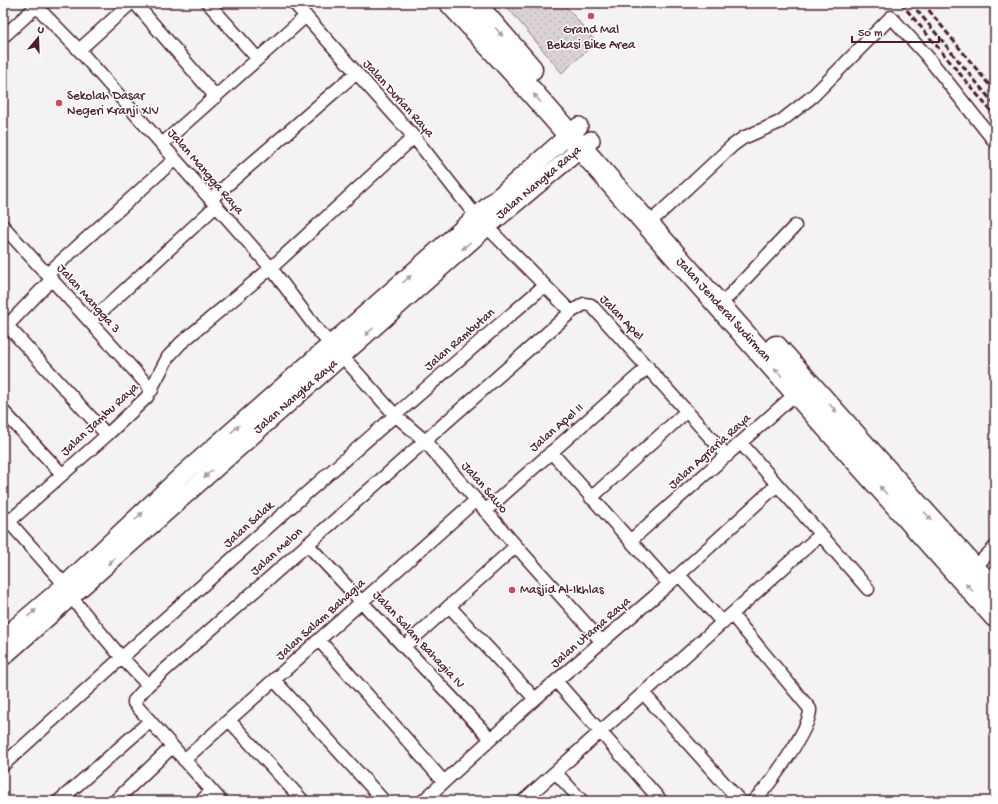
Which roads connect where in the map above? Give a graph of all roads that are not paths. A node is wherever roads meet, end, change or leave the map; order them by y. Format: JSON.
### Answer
{"nodes":[{"id":1,"x":131,"y":3,"type":"edge"},
{"id":2,"x":135,"y":3,"type":"edge"},
{"id":3,"x":208,"y":3,"type":"edge"},
{"id":4,"x":294,"y":3,"type":"edge"},
{"id":5,"x":451,"y":3,"type":"edge"},
{"id":6,"x":474,"y":3,"type":"edge"},
{"id":7,"x":38,"y":5,"type":"edge"},
{"id":8,"x":306,"y":16,"type":"junction"},
{"id":9,"x":3,"y":37,"type":"edge"},
{"id":10,"x":79,"y":50,"type":"junction"},
{"id":11,"x":258,"y":59,"type":"junction"},
{"id":12,"x":356,"y":73,"type":"junction"},
{"id":13,"x":216,"y":97,"type":"junction"},
{"id":14,"x":414,"y":137,"type":"junction"},
{"id":15,"x":580,"y":137,"type":"junction"},
{"id":16,"x":995,"y":142,"type":"edge"},
{"id":17,"x":162,"y":144,"type":"junction"},
{"id":18,"x":175,"y":159,"type":"junction"},
{"id":19,"x":214,"y":203,"type":"junction"},
{"id":20,"x":658,"y":215,"type":"junction"},
{"id":21,"x":481,"y":222,"type":"junction"},
{"id":22,"x":3,"y":226,"type":"edge"},
{"id":23,"x":795,"y":226,"type":"dead end"},
{"id":24,"x":271,"y":268,"type":"junction"},
{"id":25,"x":50,"y":277,"type":"junction"},
{"id":26,"x":544,"y":286,"type":"junction"},
{"id":27,"x":729,"y":296,"type":"junction"},
{"id":28,"x":394,"y":300,"type":"junction"},
{"id":29,"x":571,"y":312,"type":"junction"},
{"id":30,"x":90,"y":322,"type":"junction"},
{"id":31,"x":5,"y":326,"type":"edge"},
{"id":32,"x":331,"y":344,"type":"junction"},
{"id":33,"x":342,"y":356,"type":"junction"},
{"id":34,"x":648,"y":366,"type":"junction"},
{"id":35,"x":803,"y":388,"type":"junction"},
{"id":36,"x":152,"y":390,"type":"junction"},
{"id":37,"x":3,"y":411,"type":"edge"},
{"id":38,"x":687,"y":411,"type":"junction"},
{"id":39,"x":395,"y":415,"type":"junction"},
{"id":40,"x":107,"y":435,"type":"junction"},
{"id":41,"x":424,"y":440,"type":"junction"},
{"id":42,"x":741,"y":444,"type":"junction"},
{"id":43,"x":224,"y":449,"type":"junction"},
{"id":44,"x":551,"y":452,"type":"junction"},
{"id":45,"x":727,"y":456,"type":"junction"},
{"id":46,"x":62,"y":474,"type":"junction"},
{"id":47,"x":777,"y":485,"type":"junction"},
{"id":48,"x":592,"y":498,"type":"junction"},
{"id":49,"x":476,"y":500,"type":"junction"},
{"id":50,"x":485,"y":511,"type":"junction"},
{"id":51,"x":5,"y":521,"type":"edge"},
{"id":52,"x":820,"y":534,"type":"junction"},
{"id":53,"x":630,"y":541,"type":"junction"},
{"id":54,"x":307,"y":544,"type":"junction"},
{"id":55,"x":516,"y":546,"type":"junction"},
{"id":56,"x":995,"y":547,"type":"edge"},
{"id":57,"x":974,"y":568,"type":"junction"},
{"id":58,"x":679,"y":575,"type":"junction"},
{"id":59,"x":669,"y":584,"type":"junction"},
{"id":60,"x":868,"y":589,"type":"dead end"},
{"id":61,"x":68,"y":591,"type":"junction"},
{"id":62,"x":995,"y":592,"type":"edge"},
{"id":63,"x":363,"y":601,"type":"junction"},
{"id":64,"x":449,"y":606,"type":"junction"},
{"id":65,"x":995,"y":616,"type":"edge"},
{"id":66,"x":728,"y":619,"type":"junction"},
{"id":67,"x":9,"y":639,"type":"edge"},
{"id":68,"x":319,"y":640,"type":"junction"},
{"id":69,"x":602,"y":642,"type":"junction"},
{"id":70,"x":405,"y":646,"type":"junction"},
{"id":71,"x":3,"y":656,"type":"edge"},
{"id":72,"x":121,"y":657,"type":"junction"},
{"id":73,"x":274,"y":680,"type":"junction"},
{"id":74,"x":556,"y":681,"type":"junction"},
{"id":75,"x":148,"y":685,"type":"junction"},
{"id":76,"x":644,"y":694,"type":"junction"},
{"id":77,"x":535,"y":700,"type":"junction"},
{"id":78,"x":229,"y":720,"type":"junction"},
{"id":79,"x":149,"y":722,"type":"junction"},
{"id":80,"x":600,"y":733,"type":"junction"},
{"id":81,"x":491,"y":739,"type":"junction"},
{"id":82,"x":172,"y":747,"type":"junction"},
{"id":83,"x":184,"y":760,"type":"junction"},
{"id":84,"x":3,"y":765,"type":"edge"},
{"id":85,"x":556,"y":773,"type":"junction"},
{"id":86,"x":444,"y":782,"type":"junction"},
{"id":87,"x":212,"y":791,"type":"junction"},
{"id":88,"x":426,"y":800,"type":"edge"},
{"id":89,"x":59,"y":801,"type":"edge"},
{"id":90,"x":115,"y":801,"type":"edge"},
{"id":91,"x":201,"y":801,"type":"edge"},
{"id":92,"x":221,"y":801,"type":"edge"},
{"id":93,"x":303,"y":801,"type":"edge"},
{"id":94,"x":384,"y":801,"type":"edge"},
{"id":95,"x":523,"y":801,"type":"edge"},
{"id":96,"x":582,"y":801,"type":"edge"},
{"id":97,"x":661,"y":801,"type":"edge"},
{"id":98,"x":740,"y":801,"type":"edge"},
{"id":99,"x":753,"y":801,"type":"edge"}],
"edges":[{"from":1,"to":10,"type":"street"},
{"from":2,"to":13,"type":"street"},
{"from":3,"to":11,"type":"street"},
{"from":4,"to":8,"type":"street","name":"Jalan Durian Raya"},
{"from":15,"to":5,"type":"highway","name":"Jalan Jenderal Sudirman","one_way":true},
{"from":6,"to":15,"type":"highway","name":"Jalan Jenderal Sudirman","one_way":true},
{"from":7,"to":9,"type":"street"},
{"from":7,"to":10,"type":"street","name":"Jalan Mangga Raya"},
{"from":8,"to":11,"type":"street"},
{"from":8,"to":12,"type":"street","name":"Jalan Durian Raya"},
{"from":10,"to":17,"type":"street","name":"Jalan Mangga Raya"},
{"from":11,"to":13,"type":"street"},
{"from":12,"to":14,"type":"street","name":"Jalan Durian Raya"},
{"from":12,"to":19,"type":"street"},
{"from":13,"to":17,"type":"street"},
{"from":14,"to":21,"type":"street","name":"Jalan Durian Raya"},
{"from":14,"to":24,"type":"street","name":"Jalan Jambu Raya"},
{"from":15,"to":20,"type":"highway","name":"Jalan Jenderal Sudirman"},
{"from":15,"to":21,"type":"street","name":"Jalan Nangka Raya"},
{"from":35,"to":15,"type":"highway","name":"Jalan Jenderal Sudirman","one_way":true},
{"from":16,"to":20,"type":"street"},
{"from":17,"to":18,"type":"street","name":"Jalan Mangga Raya"},
{"from":18,"to":19,"type":"street","name":"Jalan Mangga Raya"},
{"from":18,"to":25,"type":"street"},
{"from":19,"to":24,"type":"street","name":"Jalan Mangga Raya"},
{"from":19,"to":30,"type":"street"},
{"from":20,"to":27,"type":"highway","name":"Jalan Jenderal Sudirman"},
{"from":21,"to":26,"type":"street"},
{"from":21,"to":28,"type":"street","name":"Jalan Nangka Raya"},
{"from":22,"to":25,"type":"street","name":"Jalan Mangga 3"},
{"from":23,"to":27,"type":"street"},
{"from":24,"to":32,"type":"street","name":"Jalan Mangga Raya"},
{"from":24,"to":36,"type":"street","name":"Jalan Jambu Raya"},
{"from":25,"to":30,"type":"street","name":"Jalan Mangga 3"},
{"from":25,"to":31,"type":"street"},
{"from":26,"to":29,"type":"street"},
{"from":26,"to":39,"type":"street","name":"Jalan Rambutan"},
{"from":27,"to":35,"type":"highway","name":"Jalan Jenderal Sudirman"},
{"from":28,"to":32,"type":"street","name":"Jalan Nangka Raya"},
{"from":28,"to":33,"type":"street","name":"Jalan Nangka Raya","one_way":true},
{"from":29,"to":34,"type":"street","name":"Jalan Apel"},
{"from":29,"to":41,"type":"street","name":"Jalan Melon"},
{"from":30,"to":36,"type":"street","name":"Jalan Mangga 3"},
{"from":31,"to":40,"type":"street"},
{"from":43,"to":32,"type":"street","name":"Jalan Nangka Raya","one_way":true},
{"from":33,"to":39,"type":"street","name":"Jalan Sawo"},
{"from":33,"to":43,"type":"street","name":"Jalan Nangka Raya"},
{"from":34,"to":38,"type":"street","name":"Jalan Apel"},
{"from":34,"to":44,"type":"street","name":"Jalan Apel II"},
{"from":35,"to":42,"type":"street","name":"Jalan Agraria Raya"},
{"from":35,"to":57,"type":"highway","name":"Jalan Jenderal Sudirman","one_way":true},
{"from":65,"to":35,"type":"highway","name":"Jalan Jenderal Sudirman","one_way":true},
{"from":36,"to":40,"type":"street","name":"Jalan Jambu Raya"},
{"from":37,"to":46,"type":"street"},
{"from":38,"to":45,"type":"street","name":"Jalan Apel"},
{"from":38,"to":48,"type":"street"},
{"from":39,"to":41,"type":"street","name":"Jalan Sawo"},
{"from":39,"to":72,"type":"street","name":"Jalan Salak"},
{"from":40,"to":46,"type":"street","name":"Jalan Jambu Raya"},
{"from":41,"to":49,"type":"street","name":"Jalan Sawo"},
{"from":41,"to":54,"type":"street","name":"Jalan Melon"},
{"from":42,"to":45,"type":"street","name":"Jalan Agraria Raya"},
{"from":42,"to":47,"type":"street"},
{"from":43,"to":61,"type":"street","name":"Jalan Nangka Raya"},
{"from":44,"to":48,"type":"street"},
{"from":44,"to":50,"type":"street","name":"Jalan Apel II"},
{"from":45,"to":53,"type":"street","name":"Jalan Agraria Raya"},
{"from":46,"to":51,"type":"street","name":"Jalan Jambu Raya"},
{"from":47,"to":52,"type":"street"},
{"from":47,"to":58,"type":"street","name":"Jalan Utama Raya"},
{"from":48,"to":53,"type":"street"},
{"from":49,"to":50,"type":"street","name":"Jalan Sawo"},
{"from":49,"to":63,"type":"street","name":"Jalan Salam Bahagia"},
{"from":50,"to":55,"type":"street","name":"Jalan Sawo"},
{"from":51,"to":61,"type":"street"},
{"from":52,"to":60,"type":"street"},
{"from":52,"to":66,"type":"street"},
{"from":53,"to":59,"type":"street"},
{"from":54,"to":63,"type":"street","name":"Jalan Salam Bahagia IV"},
{"from":54,"to":75,"type":"street","name":"Jalan Melon"},
{"from":55,"to":64,"type":"street"},
{"from":55,"to":69,"type":"street","name":"Jalan Sawo"},
{"from":56,"to":57,"type":"street"},
{"from":57,"to":62,"type":"highway","name":"Jalan Jenderal Sudirman"},
{"from":58,"to":59,"type":"street","name":"Jalan Utama Raya"},
{"from":58,"to":66,"type":"street"},
{"from":59,"to":69,"type":"street","name":"Jalan Utama Raya"},
{"from":61,"to":67,"type":"street","name":"Jalan Nangka Raya"},
{"from":61,"to":72,"type":"street"},
{"from":63,"to":68,"type":"street","name":"Jalan Salam Bahagia"},
{"from":63,"to":70,"type":"street","name":"Jalan Salam Bahagia IV"},
{"from":64,"to":70,"type":"street"},
{"from":64,"to":77,"type":"street"},
{"from":66,"to":76,"type":"street"},
{"from":66,"to":99,"type":"street"},
{"from":67,"to":71,"type":"street","name":"Jalan Nangka Raya"},
{"from":68,"to":73,"type":"street","name":"Jalan Salam Bahagia"},
{"from":68,"to":86,"type":"street"},
{"from":69,"to":74,"type":"street","name":"Jalan Utama Raya"},
{"from":70,"to":81,"type":"street","name":"Jalan Salam Bahagia IV"},
{"from":72,"to":75,"type":"street"},
{"from":72,"to":84,"type":"street","name":"Jalan Salak"},
{"from":73,"to":78,"type":"street","name":"Jalan Salam Bahagia"},
{"from":73,"to":94,"type":"street"},
{"from":74,"to":77,"type":"street","name":"Jalan Utama Raya"},
{"from":74,"to":80,"type":"street"},
{"from":75,"to":79,"type":"street","name":"Jalan Melon"},
{"from":76,"to":80,"type":"street"},
{"from":76,"to":98,"type":"street"},
{"from":77,"to":81,"type":"street","name":"Jalan Utama Raya"},
{"from":78,"to":83,"type":"street","name":"Jalan Salam Bahagia"},
{"from":78,"to":93,"type":"street"},
{"from":79,"to":82,"type":"street"},
{"from":79,"to":89,"type":"street"},
{"from":80,"to":85,"type":"street"},
{"from":80,"to":97,"type":"street"},
{"from":81,"to":86,"type":"street","name":"Jalan Utama Raya"},
{"from":82,"to":83,"type":"street"},
{"from":82,"to":90,"type":"street"},
{"from":83,"to":87,"type":"street"},
{"from":85,"to":95,"type":"street"},
{"from":85,"to":96,"type":"street"},
{"from":86,"to":88,"type":"street","name":"Jalan Utama Raya"},
{"from":87,"to":91,"type":"street"},
{"from":87,"to":92,"type":"street"}]}
